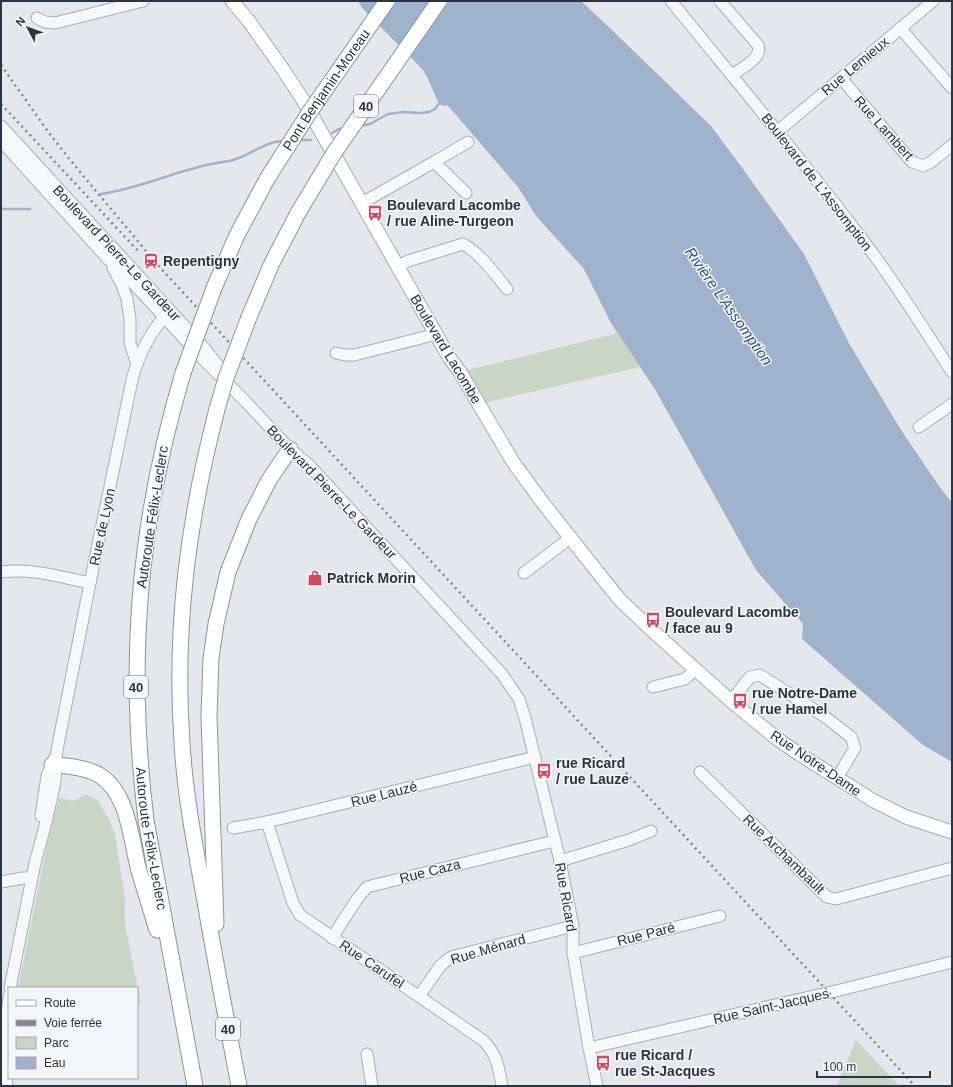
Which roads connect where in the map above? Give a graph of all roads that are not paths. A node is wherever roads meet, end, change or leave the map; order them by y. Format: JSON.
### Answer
{"nodes":[{"id":1,"x":143,"y":1,"type":"edge"},
{"id":2,"x":232,"y":1,"type":"edge"},
{"id":3,"x":387,"y":1,"type":"edge"},
{"id":4,"x":439,"y":1,"type":"edge"},
{"id":5,"x":671,"y":1,"type":"edge"},
{"id":6,"x":720,"y":1,"type":"edge"},
{"id":7,"x":933,"y":1,"type":"edge"},
{"id":8,"x":37,"y":18,"type":"dead end"},
{"id":9,"x":900,"y":28,"type":"junction"},
{"id":10,"x":732,"y":75,"type":"junction"},
{"id":11,"x":841,"y":78,"type":"junction"},
{"id":12,"x":952,"y":88,"type":"edge"},
{"id":13,"x":1,"y":126,"type":"edge"},
{"id":14,"x":778,"y":131,"type":"junction"},
{"id":15,"x":1,"y":142,"type":"edge"},
{"id":16,"x":468,"y":142,"type":"dead end"},
{"id":17,"x":952,"y":145,"type":"edge"},
{"id":18,"x":434,"y":162,"type":"junction"},
{"id":19,"x":267,"y":179,"type":"joint"},
{"id":20,"x":466,"y":193,"type":"dead end"},
{"id":21,"x":362,"y":203,"type":"junction"},
{"id":22,"x":108,"y":258,"type":"junction"},
{"id":23,"x":398,"y":266,"type":"junction"},
{"id":24,"x":507,"y":289,"type":"dead end"},
{"id":25,"x":167,"y":314,"type":"junction"},
{"id":26,"x":435,"y":333,"type":"junction"},
{"id":27,"x":336,"y":353,"type":"dead end"},
{"id":28,"x":137,"y":364,"type":"junction"},
{"id":29,"x":952,"y":372,"type":"edge"},
{"id":30,"x":952,"y":404,"type":"edge"},
{"id":31,"x":919,"y":427,"type":"dead end"},
{"id":32,"x":290,"y":449,"type":"junction"},
{"id":33,"x":570,"y":538,"type":"junction"},
{"id":34,"x":1,"y":572,"type":"edge"},
{"id":35,"x":524,"y":573,"type":"dead end"},
{"id":36,"x":90,"y":583,"type":"junction"},
{"id":37,"x":695,"y":670,"type":"junction"},
{"id":38,"x":653,"y":687,"type":"dead end"},
{"id":39,"x":731,"y":701,"type":"junction"},
{"id":40,"x":523,"y":710,"type":"joint"},
{"id":41,"x":535,"y":757,"type":"junction"},
{"id":42,"x":55,"y":761,"type":"junction"},
{"id":43,"x":700,"y":772,"type":"dead end"},
{"id":44,"x":837,"y":778,"type":"junction"},
{"id":45,"x":267,"y":822,"type":"junction"},
{"id":46,"x":232,"y":828,"type":"dead end"},
{"id":47,"x":651,"y":831,"type":"dead end"},
{"id":48,"x":952,"y":832,"type":"edge"},
{"id":49,"x":554,"y":841,"type":"junction"},
{"id":50,"x":560,"y":861,"type":"junction"},
{"id":51,"x":952,"y":868,"type":"edge"},
{"id":52,"x":32,"y":878,"type":"junction"},
{"id":53,"x":1,"y":882,"type":"edge"},
{"id":54,"x":720,"y":916,"type":"dead end"},
{"id":55,"x":573,"y":926,"type":"junction"},
{"id":56,"x":332,"y":938,"type":"junction"},
{"id":57,"x":573,"y":952,"type":"junction"},
{"id":58,"x":952,"y":962,"type":"edge"},
{"id":59,"x":217,"y":971,"type":"junction"},
{"id":60,"x":10,"y":987,"type":"edge"},
{"id":61,"x":419,"y":996,"type":"junction"},
{"id":62,"x":179,"y":1002,"type":"junction"},
{"id":63,"x":8,"y":1005,"type":"edge"},
{"id":64,"x":589,"y":1048,"type":"junction"},
{"id":65,"x":367,"y":1054,"type":"dead end"},
{"id":66,"x":7,"y":1086,"type":"edge"},
{"id":67,"x":195,"y":1086,"type":"edge"},
{"id":68,"x":239,"y":1086,"type":"edge"},
{"id":69,"x":372,"y":1086,"type":"edge"},
{"id":70,"x":502,"y":1086,"type":"edge"},
{"id":71,"x":597,"y":1086,"type":"edge"}],
"edges":[{"from":1,"to":8,"type":"street"},
{"from":2,"to":21,"type":"main road","name":"Boulevard Lacombe"},
{"from":3,"to":19,"type":"highway","name":"Pont Benjamin-Moreau","number":"40","bridge":true},
{"from":4,"to":59,"type":"highway","number":"40","bridge":true},
{"from":5,"to":10,"type":"street","name":"Boulevard de L'Assomption"},
{"from":6,"to":10,"type":"street"},
{"from":7,"to":9,"type":"street","name":"Rue Lemieux"},
{"from":9,"to":11,"type":"street","name":"Rue Lemieux"},
{"from":9,"to":12,"type":"street"},
{"from":10,"to":14,"type":"street","name":"Boulevard de L'Assomption"},
{"from":11,"to":14,"type":"street","name":"Rue Lemieux"},
{"from":11,"to":17,"type":"street","name":"Rue Lambert"},
{"from":13,"to":25,"type":"street","name":"Boulevard Pierre-Le Gardeur"},
{"from":14,"to":29,"type":"street","name":"Boulevard de L'Assomption"},
{"from":15,"to":22,"type":"street","name":"Boulevard Pierre-Le Gardeur"},
{"from":16,"to":18,"type":"street"},
{"from":18,"to":20,"type":"street"},
{"from":18,"to":21,"type":"street"},
{"from":19,"to":62,"type":"highway","name":"Autoroute Félix-Leclerc","number":"40","bridge":true},
{"from":21,"to":23,"type":"main road","name":"Boulevard Lacombe"},
{"from":22,"to":25,"type":"street","name":"Boulevard Pierre-Le Gardeur"},
{"from":22,"to":28,"type":"street"},
{"from":23,"to":24,"type":"street"},
{"from":23,"to":26,"type":"main road","name":"Boulevard Lacombe"},
{"from":25,"to":28,"type":"street","name":"Rue de Lyon"},
{"from":25,"to":32,"type":"street","name":"Boulevard Pierre-Le Gardeur"},
{"from":26,"to":27,"type":"street"},
{"from":26,"to":33,"type":"main road","name":"Boulevard Lacombe"},
{"from":28,"to":36,"type":"street","name":"Rue de Lyon"},
{"from":30,"to":31,"type":"street"},
{"from":32,"to":40,"type":"street","name":"Boulevard Pierre-Le Gardeur"},
{"from":32,"to":59,"type":"highway"},
{"from":33,"to":35,"type":"street"},
{"from":33,"to":37,"type":"main road","name":"Boulevard Lacombe"},
{"from":34,"to":36,"type":"street"},
{"from":36,"to":42,"type":"street","name":"Rue de Lyon"},
{"from":37,"to":38,"type":"street"},
{"from":37,"to":39,"type":"main road","name":"Rue Notre-Dame"},
{"from":39,"to":44,"type":"main road","name":"Rue Notre-Dame"},
{"from":39,"to":44,"type":"street"},
{"from":40,"to":41,"type":"street","name":"Rue Ricard"},
{"from":41,"to":45,"type":"street","name":"Rue Lauzé"},
{"from":41,"to":49,"type":"street","name":"Rue Ricard"},
{"from":42,"to":52,"type":"street","name":"Rue de Lyon"},
{"from":42,"to":62,"type":"highway"},
{"from":43,"to":51,"type":"street","name":"Rue Archambault"},
{"from":44,"to":48,"type":"main road","name":"Rue Notre-Dame"},
{"from":45,"to":46,"type":"street","name":"Rue Lauzé"},
{"from":45,"to":56,"type":"street","name":"Rue Carufel"},
{"from":47,"to":50,"type":"street"},
{"from":49,"to":50,"type":"street","name":"Rue Ricard"},
{"from":49,"to":56,"type":"street","name":"Rue Caza"},
{"from":50,"to":55,"type":"street","name":"Rue Ricard"},
{"from":52,"to":53,"type":"street"},
{"from":52,"to":60,"type":"street","name":"Rue de Lyon"},
{"from":54,"to":57,"type":"street","name":"Rue Paré"},
{"from":55,"to":57,"type":"street","name":"Rue Ricard"},
{"from":55,"to":61,"type":"street","name":"Rue Ménard"},
{"from":56,"to":61,"type":"street","name":"Rue Carufel"},
{"from":57,"to":64,"type":"street","name":"Rue Ricard"},
{"from":58,"to":64,"type":"street","name":"Rue Saint-Jacques"},
{"from":59,"to":68,"type":"highway","number":"40"},
{"from":61,"to":70,"type":"street","name":"Rue Carufel"},
{"from":62,"to":67,"type":"highway","name":"Autoroute Félix-Leclerc","number":"40"},
{"from":63,"to":66,"type":"street"},
{"from":64,"to":71,"type":"street","name":"Rue Ricard"},
{"from":65,"to":69,"type":"street"}]}
